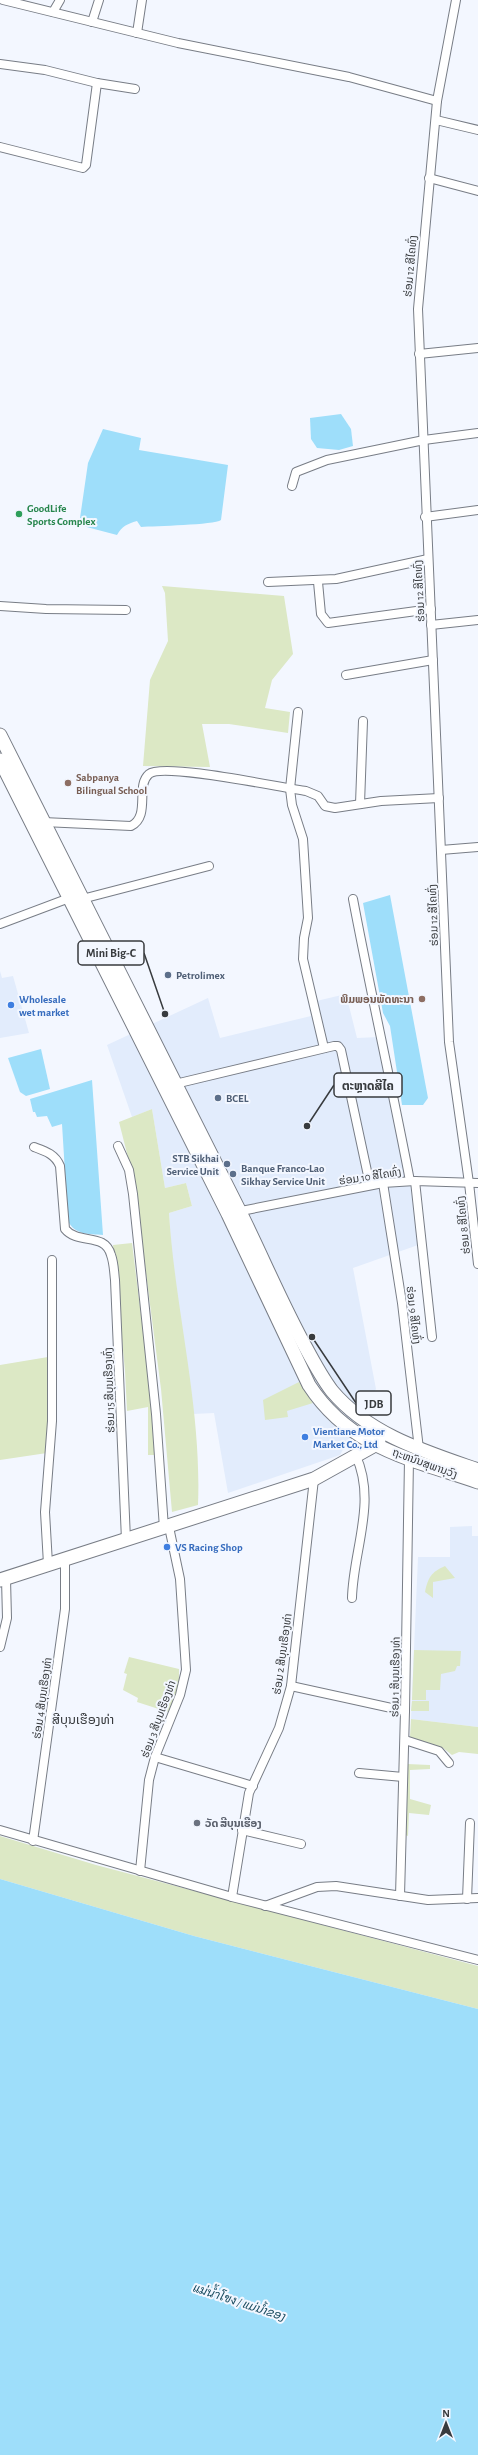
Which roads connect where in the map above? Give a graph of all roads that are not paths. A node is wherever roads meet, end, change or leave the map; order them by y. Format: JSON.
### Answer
{"nodes":[{"id":1,"x":5,"y":0,"type":"edge"},
{"id":2,"x":60,"y":0,"type":"edge"},
{"id":3,"x":99,"y":0,"type":"edge"},
{"id":4,"x":142,"y":0,"type":"edge"},
{"id":5,"x":456,"y":0,"type":"edge"},
{"id":6,"x":18,"y":2,"type":"edge"},
{"id":7,"x":53,"y":12,"type":"junction"},
{"id":8,"x":92,"y":22,"type":"junction"},
{"id":9,"x":137,"y":33,"type":"junction"},
{"id":10,"x":0,"y":64,"type":"edge"},
{"id":11,"x":97,"y":83,"type":"junction"},
{"id":12,"x":135,"y":89,"type":"dead end"},
{"id":13,"x":437,"y":101,"type":"junction"},
{"id":14,"x":436,"y":120,"type":"junction"},
{"id":15,"x":478,"y":130,"type":"edge"},
{"id":16,"x":0,"y":147,"type":"edge"},
{"id":17,"x":429,"y":178,"type":"junction"},
{"id":18,"x":478,"y":191,"type":"edge"},
{"id":19,"x":478,"y":348,"type":"edge"},
{"id":20,"x":420,"y":354,"type":"junction"},
{"id":21,"x":478,"y":433,"type":"edge"},
{"id":22,"x":424,"y":440,"type":"junction"},
{"id":23,"x":292,"y":486,"type":"dead end"},
{"id":24,"x":478,"y":510,"type":"edge"},
{"id":25,"x":425,"y":517,"type":"junction"},
{"id":26,"x":428,"y":559,"type":"junction"},
{"id":27,"x":268,"y":582,"type":"dead end"},
{"id":28,"x":318,"y":582,"type":"junction"},
{"id":29,"x":0,"y":606,"type":"edge"},
{"id":30,"x":430,"y":609,"type":"junction"},
{"id":31,"x":126,"y":610,"type":"dead end"},
{"id":32,"x":478,"y":620,"type":"edge"},
{"id":33,"x":431,"y":625,"type":"junction"},
{"id":34,"x":433,"y":660,"type":"junction"},
{"id":35,"x":346,"y":675,"type":"dead end"},
{"id":36,"x":298,"y":712,"type":"dead end"},
{"id":37,"x":363,"y":721,"type":"dead end"},
{"id":38,"x":0,"y":735,"type":"edge"},
{"id":39,"x":0,"y":760,"type":"edge"},
{"id":40,"x":290,"y":789,"type":"junction"},
{"id":41,"x":439,"y":798,"type":"junction"},
{"id":42,"x":360,"y":804,"type":"junction"},
{"id":43,"x":43,"y":822,"type":"junction"},
{"id":44,"x":478,"y":847,"type":"edge"},
{"id":45,"x":441,"y":850,"type":"junction"},
{"id":46,"x":210,"y":866,"type":"dead end"},
{"id":47,"x":76,"y":897,"type":"junction"},
{"id":48,"x":353,"y":900,"type":"dead end"},
{"id":49,"x":0,"y":924,"type":"edge"},
{"id":50,"x":324,"y":1048,"type":"junction"},
{"id":51,"x":174,"y":1084,"type":"junction"},
{"id":52,"x":118,"y":1146,"type":"dead end"},
{"id":53,"x":34,"y":1147,"type":"dead end"},
{"id":54,"x":412,"y":1181,"type":"junction"},
{"id":55,"x":383,"y":1183,"type":"junction"},
{"id":56,"x":469,"y":1183,"type":"junction"},
{"id":57,"x":478,"y":1183,"type":"edge"},
{"id":58,"x":370,"y":1186,"type":"junction"},
{"id":59,"x":234,"y":1213,"type":"junction"},
{"id":60,"x":52,"y":1260,"type":"dead end"},
{"id":61,"x":478,"y":1264,"type":"edge"},
{"id":62,"x":432,"y":1337,"type":"dead end"},
{"id":63,"x":385,"y":1434,"type":"junction"},
{"id":64,"x":375,"y":1445,"type":"junction"},
{"id":65,"x":419,"y":1449,"type":"junction"},
{"id":66,"x":356,"y":1456,"type":"junction"},
{"id":67,"x":409,"y":1459,"type":"junction"},
{"id":68,"x":478,"y":1470,"type":"edge"},
{"id":69,"x":314,"y":1478,"type":"junction"},
{"id":70,"x":478,"y":1482,"type":"edge"},
{"id":71,"x":166,"y":1528,"type":"junction"},
{"id":72,"x":126,"y":1540,"type":"junction"},
{"id":73,"x":65,"y":1559,"type":"junction"},
{"id":74,"x":48,"y":1564,"type":"junction"},
{"id":75,"x":3,"y":1580,"type":"edge"},
{"id":76,"x":352,"y":1598,"type":"dead end"},
{"id":77,"x":1,"y":1637,"type":"edge"},
{"id":78,"x":0,"y":1647,"type":"edge"},
{"id":79,"x":291,"y":1686,"type":"junction"},
{"id":80,"x":406,"y":1711,"type":"junction"},
{"id":81,"x":405,"y":1740,"type":"junction"},
{"id":82,"x":155,"y":1757,"type":"junction"},
{"id":83,"x":449,"y":1763,"type":"dead end"},
{"id":84,"x":359,"y":1774,"type":"dead end"},
{"id":85,"x":403,"y":1777,"type":"junction"},
{"id":86,"x":253,"y":1786,"type":"junction"},
{"id":87,"x":470,"y":1822,"type":"dead end"},
{"id":88,"x":0,"y":1830,"type":"edge"},
{"id":89,"x":242,"y":1830,"type":"junction"},
{"id":90,"x":33,"y":1841,"type":"junction"},
{"id":91,"x":301,"y":1844,"type":"dead end"},
{"id":92,"x":140,"y":1871,"type":"junction"},
{"id":93,"x":400,"y":1896,"type":"junction"},
{"id":94,"x":232,"y":1898,"type":"junction"},
{"id":95,"x":478,"y":1898,"type":"edge"},
{"id":96,"x":467,"y":1899,"type":"junction"},
{"id":97,"x":265,"y":1906,"type":"junction"},
{"id":98,"x":478,"y":1960,"type":"edge"}],
"edges":[{"from":1,"to":6,"type":"street"},
{"from":2,"to":7,"type":"street"},
{"from":3,"to":8,"type":"street"},
{"from":4,"to":9,"type":"street"},
{"from":5,"to":13,"type":"street","name":"ຮ່ອມ 12 ສີໄຄທົ່ງ"},
{"from":6,"to":7,"type":"street"},
{"from":7,"to":8,"type":"street"},
{"from":8,"to":9,"type":"street"},
{"from":9,"to":13,"type":"street"},
{"from":10,"to":11,"type":"street"},
{"from":11,"to":12,"type":"street"},
{"from":11,"to":16,"type":"street"},
{"from":13,"to":14,"type":"street","name":"ຮ່ອມ 12 ສີໄຄທົ່ງ"},
{"from":14,"to":15,"type":"street"},
{"from":14,"to":17,"type":"street","name":"ຮ່ອມ 12 ສີໄຄທົ່ງ"},
{"from":17,"to":18,"type":"street"},
{"from":17,"to":20,"type":"street","name":"ຮ່ອມ 12 ສີໄຄທົ່ງ"},
{"from":19,"to":20,"type":"street"},
{"from":20,"to":22,"type":"street","name":"ຮ່ອມ 12 ສີໄຄທົ່ງ"},
{"from":21,"to":22,"type":"street"},
{"from":22,"to":23,"type":"street"},
{"from":22,"to":25,"type":"street","name":"ຮ່ອມ 12 ສີໄຄທົ່ງ"},
{"from":24,"to":25,"type":"street"},
{"from":25,"to":26,"type":"street","name":"ຮ່ອມ 12 ສີໄຄທົ່ງ"},
{"from":26,"to":28,"type":"street"},
{"from":26,"to":30,"type":"street","name":"ຮ່ອມ 12 ສີໄຄທົ່ງ"},
{"from":27,"to":28,"type":"street"},
{"from":28,"to":30,"type":"street"},
{"from":29,"to":31,"type":"street"},
{"from":30,"to":33,"type":"street","name":"ຮ່ອມ 12 ສີໄຄທົ່ງ"},
{"from":32,"to":33,"type":"street"},
{"from":33,"to":34,"type":"street","name":"ຮ່ອມ 12 ສີໄຄທົ່ງ"},
{"from":34,"to":35,"type":"street"},
{"from":34,"to":41,"type":"street","name":"ຮ່ອມ 12 ສີໄຄທົ່ງ"},
{"from":36,"to":40,"type":"street"},
{"from":37,"to":42,"type":"street"},
{"from":38,"to":43,"type":"highway"},
{"from":39,"to":47,"type":"highway"},
{"from":40,"to":42,"type":"street"},
{"from":40,"to":43,"type":"street"},
{"from":40,"to":50,"type":"street"},
{"from":41,"to":42,"type":"street"},
{"from":41,"to":45,"type":"street","name":"ຮ່ອມ 12 ສີໄຄທົ່ງ"},
{"from":43,"to":47,"type":"highway"},
{"from":44,"to":45,"type":"street"},
{"from":45,"to":56,"type":"street","name":"ຮ່ອມ 12 ສີໄຄທົ່ງ"},
{"from":46,"to":47,"type":"street"},
{"from":47,"to":49,"type":"street"},
{"from":47,"to":51,"type":"highway"},
{"from":47,"to":59,"type":"highway"},
{"from":48,"to":54,"type":"street"},
{"from":50,"to":51,"type":"street"},
{"from":50,"to":58,"type":"street"},
{"from":51,"to":59,"type":"highway"},
{"from":52,"to":71,"type":"street","name":"ຮ່ອມ 3 ສີບຸນເຮືອງທ່າ"},
{"from":53,"to":72,"type":"street","name":"ຮ່ອມ 15 ສີບຸນເຮືອງທົ່ງ"},
{"from":54,"to":55,"type":"street","name":"ຮ່ອມ 10 ສີໄຄທົ່ງ"},
{"from":54,"to":56,"type":"street","name":"ຮ່ອມ 10 ສີໄຄທົ່ງ"},
{"from":54,"to":62,"type":"street"},
{"from":55,"to":58,"type":"street","name":"ຮ່ອມ 10 ສີໄຄທົ່ງ"},
{"from":55,"to":65,"type":"street","name":"ຮ່ອມ 9 ສີໄຄທົ່ງ"},
{"from":56,"to":57,"type":"street","name":"ຮ່ອມ 10 ສີໄຄທົ່ງ"},
{"from":56,"to":61,"type":"street","name":"ຮ່ອມ 8 ສີໄຄທົ່ງ"},
{"from":58,"to":59,"type":"street","name":"ຮ່ອມ 10 ສີໄຄທົ່ງ"},
{"from":59,"to":63,"type":"highway","name":"ຖະຫນົນສຸພານຸວົງ"},
{"from":59,"to":64,"type":"highway","name":"ຖະຫນົນສຸພານຸວົງ"},
{"from":60,"to":74,"type":"street"},
{"from":63,"to":64,"type":"highway"},
{"from":63,"to":65,"type":"highway","name":"ຖະຫນົນສຸພານຸວົງ"},
{"from":64,"to":66,"type":"highway"},
{"from":64,"to":67,"type":"highway","name":"ຖະຫນົນສຸພານຸວົງ"},
{"from":65,"to":68,"type":"highway","name":"ຖະຫນົນສຸພານຸວົງ"},
{"from":66,"to":69,"type":"highway"},
{"from":66,"to":76,"type":"street"},
{"from":67,"to":70,"type":"highway","name":"ຖະຫນົນສຸພານຸວົງ"},
{"from":67,"to":80,"type":"street","name":"ຮ່ອມ 1 ສີບຸນເຮືອງທ່າ"},
{"from":69,"to":71,"type":"highway"},
{"from":69,"to":79,"type":"street","name":"ຮ່ອມ 2 ສີບຸນເຮືອງທ່າ"},
{"from":71,"to":72,"type":"highway"},
{"from":71,"to":82,"type":"street","name":"ຮ່ອມ 3 ສີບຸນເຮືອງທ່າ"},
{"from":72,"to":73,"type":"highway"},
{"from":73,"to":74,"type":"highway"},
{"from":73,"to":90,"type":"street","name":"ຮ່ອມ 4 ສີບຸນເຮືອງທ່າ"},
{"from":74,"to":75,"type":"highway"},
{"from":75,"to":77,"type":"street"},
{"from":77,"to":78,"type":"street"},
{"from":79,"to":80,"type":"street"},
{"from":79,"to":86,"type":"street","name":"ຮ່ອມ 2 ສີບຸນເຮືອງທ່າ"},
{"from":80,"to":81,"type":"street","name":"ຮ່ອມ 1 ສີບຸນເຮືອງທ່າ"},
{"from":81,"to":83,"type":"street"},
{"from":81,"to":85,"type":"street","name":"ຮ່ອມ 1 ສີບຸນເຮືອງທ່າ"},
{"from":82,"to":86,"type":"street"},
{"from":82,"to":92,"type":"street","name":"ຮ່ອມ 3 ສີບຸນເຮືອງທ່າ"},
{"from":84,"to":85,"type":"street"},
{"from":85,"to":93,"type":"street","name":"ຮ່ອມ 1 ສີບຸນເຮືອງທ່າ"},
{"from":86,"to":89,"type":"street","name":"ຮ່ອມ 2 ສີບຸນເຮືອງທ່າ"},
{"from":87,"to":96,"type":"street"},
{"from":88,"to":90,"type":"street"},
{"from":89,"to":91,"type":"street"},
{"from":89,"to":94,"type":"street","name":"ຮ່ອມ 2 ສີບຸນເຮືອງທ່າ"},
{"from":90,"to":92,"type":"street"},
{"from":92,"to":94,"type":"street"},
{"from":93,"to":96,"type":"street"},
{"from":93,"to":97,"type":"street"},
{"from":94,"to":97,"type":"street"},
{"from":95,"to":96,"type":"street"},
{"from":97,"to":98,"type":"street"}]}
